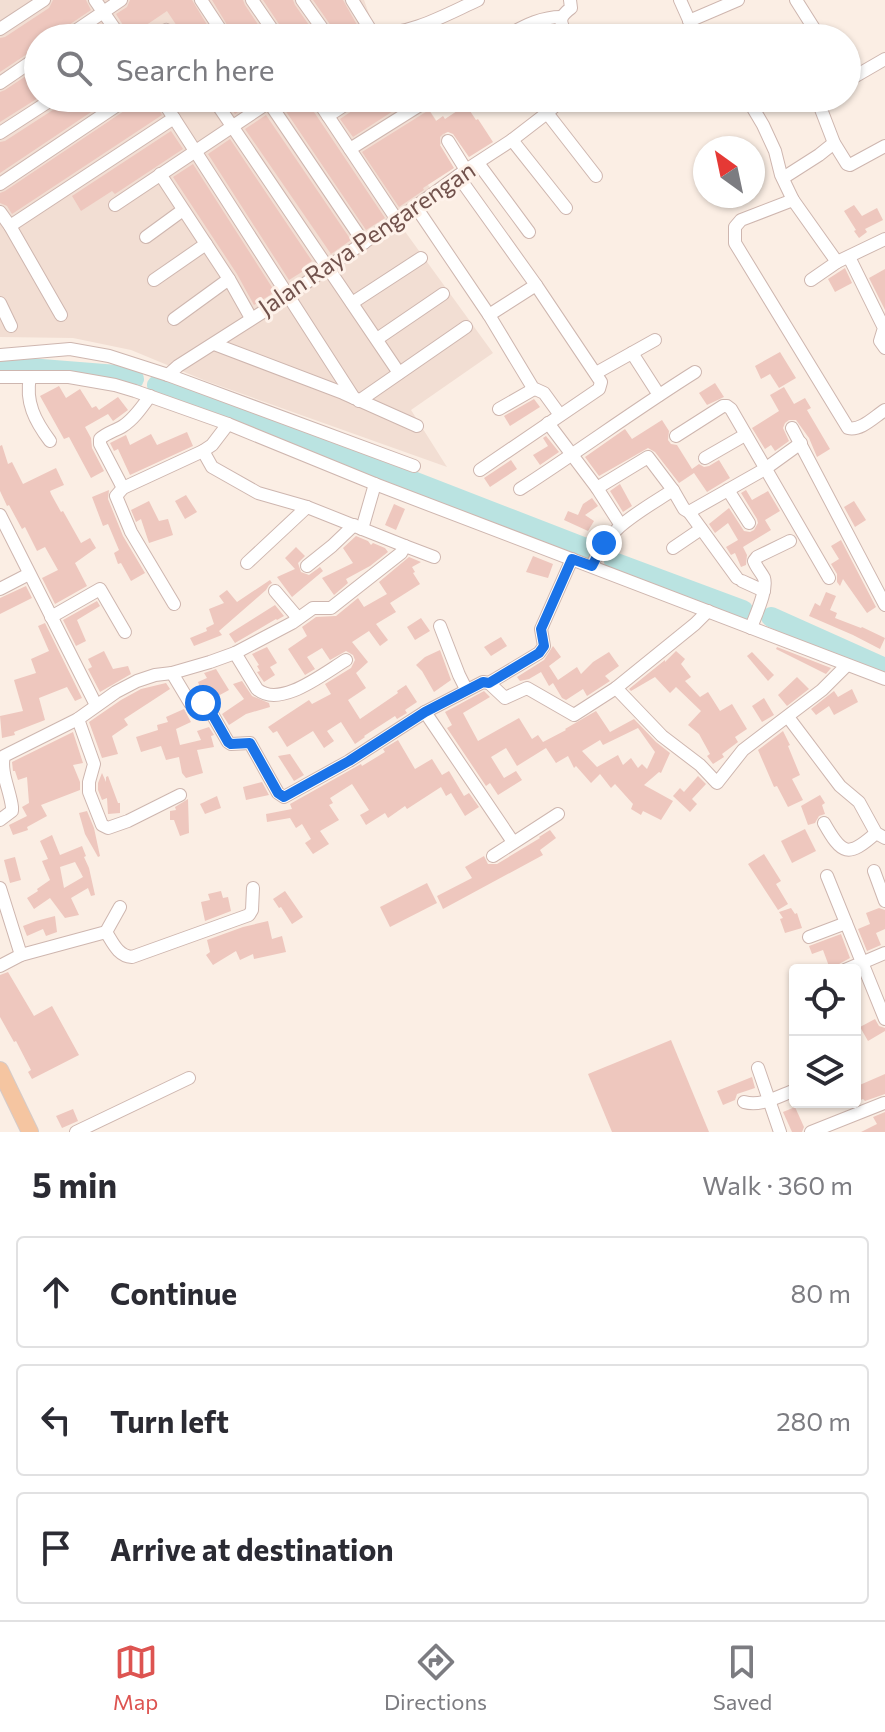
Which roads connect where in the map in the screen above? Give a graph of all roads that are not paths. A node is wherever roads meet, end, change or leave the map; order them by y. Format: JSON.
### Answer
{"nodes":[{"id":1,"x":95,"y":0,"type":"edge"},
{"id":2,"x":121,"y":0,"type":"edge"},
{"id":3,"x":201,"y":0,"type":"edge"},
{"id":4,"x":252,"y":0,"type":"edge"},
{"id":5,"x":302,"y":0,"type":"edge"},
{"id":6,"x":352,"y":0,"type":"edge"},
{"id":7,"x":478,"y":0,"type":"edge"},
{"id":8,"x":570,"y":0,"type":"edge"},
{"id":9,"x":680,"y":0,"type":"edge"},
{"id":10,"x":738,"y":0,"type":"edge"},
{"id":11,"x":796,"y":0,"type":"edge"},
{"id":12,"x":41,"y":1,"type":"edge"},
{"id":13,"x":103,"y":12,"type":"junction"},
{"id":14,"x":561,"y":17,"type":"junction"},
{"id":15,"x":689,"y":21,"type":"junction"},
{"id":16,"x":2,"y":23,"type":"edge"},
{"id":17,"x":85,"y":24,"type":"edge"},
{"id":18,"x":111,"y":24,"type":"edge"},
{"id":19,"x":217,"y":24,"type":"edge"},
{"id":20,"x":268,"y":24,"type":"edge"},
{"id":21,"x":319,"y":24,"type":"edge"},
{"id":22,"x":364,"y":24,"type":"edge"},
{"id":23,"x":423,"y":24,"type":"edge"},
{"id":24,"x":529,"y":24,"type":"edge"},
{"id":25,"x":562,"y":24,"type":"edge"},
{"id":26,"x":690,"y":24,"type":"edge"},
{"id":27,"x":811,"y":24,"type":"edge"},
{"id":28,"x":885,"y":59,"type":"edge"},
{"id":29,"x":24,"y":67,"type":"edge"},
{"id":30,"x":861,"y":73,"type":"edge"},
{"id":31,"x":0,"y":83,"type":"edge"},
{"id":32,"x":32,"y":112,"type":"edge"},
{"id":33,"x":107,"y":112,"type":"edge"},
{"id":34,"x":170,"y":112,"type":"edge"},
{"id":35,"x":222,"y":112,"type":"edge"},
{"id":36,"x":252,"y":112,"type":"edge"},
{"id":37,"x":278,"y":112,"type":"edge"},
{"id":38,"x":325,"y":112,"type":"edge"},
{"id":39,"x":334,"y":112,"type":"edge"},
{"id":40,"x":409,"y":112,"type":"edge"},
{"id":41,"x":755,"y":112,"type":"edge"},
{"id":42,"x":822,"y":112,"type":"edge"},
{"id":43,"x":547,"y":113,"type":"joint"},
{"id":44,"x":328,"y":116,"type":"junction"},
{"id":45,"x":174,"y":118,"type":"junction"},
{"id":46,"x":232,"y":127,"type":"junction"},
{"id":47,"x":0,"y":133,"type":"edge"},
{"id":48,"x":512,"y":140,"type":"junction"},
{"id":49,"x":448,"y":141,"type":"dead end"},
{"id":50,"x":834,"y":143,"type":"junction"},
{"id":51,"x":885,"y":146,"type":"edge"},
{"id":52,"x":350,"y":149,"type":"junction"},
{"id":53,"x":195,"y":151,"type":"junction"},
{"id":54,"x":467,"y":169,"type":"junction"},
{"id":55,"x":160,"y":174,"type":"junction"},
{"id":56,"x":596,"y":176,"type":"dead end"},
{"id":57,"x":783,"y":178,"type":"junction"},
{"id":58,"x":0,"y":184,"type":"edge"},
{"id":59,"x":793,"y":200,"type":"junction"},
{"id":60,"x":115,"y":205,"type":"dead end"},
{"id":61,"x":416,"y":207,"type":"junction"},
{"id":62,"x":566,"y":208,"type":"dead end"},
{"id":63,"x":183,"y":210,"type":"junction"},
{"id":64,"x":0,"y":212,"type":"edge"},
{"id":65,"x":397,"y":220,"type":"junction"},
{"id":66,"x":10,"y":226,"type":"junction"},
{"id":67,"x":529,"y":232,"type":"dead end"},
{"id":68,"x":146,"y":237,"type":"dead end"},
{"id":69,"x":885,"y":239,"type":"edge"},
{"id":70,"x":364,"y":243,"type":"junction"},
{"id":71,"x":206,"y":244,"type":"junction"},
{"id":72,"x":421,"y":258,"type":"dead end"},
{"id":73,"x":843,"y":259,"type":"junction"},
{"id":74,"x":328,"y":267,"type":"junction"},
{"id":75,"x":229,"y":279,"type":"junction"},
{"id":76,"x":154,"y":280,"type":"dead end"},
{"id":77,"x":811,"y":280,"type":"dead end"},
{"id":78,"x":536,"y":285,"type":"junction"},
{"id":79,"x":443,"y":294,"type":"dead end"},
{"id":80,"x":288,"y":296,"type":"junction"},
{"id":81,"x":0,"y":303,"type":"edge"},
{"id":82,"x":352,"y":303,"type":"junction"},
{"id":83,"x":61,"y":315,"type":"dead end"},
{"id":84,"x":489,"y":315,"type":"junction"},
{"id":85,"x":251,"y":318,"type":"junction"},
{"id":86,"x":174,"y":319,"type":"dead end"},
{"id":87,"x":11,"y":326,"type":"dead end"},
{"id":88,"x":466,"y":327,"type":"dead end"},
{"id":89,"x":377,"y":339,"type":"junction"},
{"id":90,"x":655,"y":340,"type":"dead end"},
{"id":91,"x":214,"y":344,"type":"junction"},
{"id":92,"x":885,"y":348,"type":"edge"},
{"id":93,"x":632,"y":353,"type":"junction"},
{"id":94,"x":0,"y":355,"type":"edge"},
{"id":95,"x":695,"y":372,"type":"dead end"},
{"id":96,"x":399,"y":373,"type":"junction"},
{"id":97,"x":596,"y":373,"type":"junction"},
{"id":98,"x":168,"y":375,"type":"junction"},
{"id":99,"x":0,"y":377,"type":"edge"},
{"id":100,"x":30,"y":377,"type":"junction"},
{"id":101,"x":143,"y":380,"type":"junction"},
{"id":102,"x":534,"y":389,"type":"junction"},
{"id":103,"x":659,"y":395,"type":"junction"},
{"id":104,"x":150,"y":396,"type":"junction"},
{"id":105,"x":356,"y":400,"type":"junction"},
{"id":106,"x":499,"y":409,"type":"dead end"},
{"id":107,"x":885,"y":410,"type":"edge"},
{"id":108,"x":560,"y":415,"type":"junction"},
{"id":109,"x":548,"y":423,"type":"junction"},
{"id":110,"x":228,"y":424,"type":"junction"},
{"id":111,"x":417,"y":426,"type":"dead end"},
{"id":112,"x":792,"y":428,"type":"dead end"},
{"id":113,"x":745,"y":435,"type":"junction"},
{"id":114,"x":676,"y":436,"type":"dead end"},
{"id":115,"x":50,"y":441,"type":"dead end"},
{"id":116,"x":801,"y":443,"type":"junction"},
{"id":117,"x":203,"y":451,"type":"junction"},
{"id":118,"x":573,"y":455,"type":"junction"},
{"id":119,"x":705,"y":458,"type":"dead end"},
{"id":120,"x":414,"y":466,"type":"dead end"},
{"id":121,"x":765,"y":469,"type":"junction"},
{"id":122,"x":480,"y":470,"type":"dead end"},
{"id":123,"x":375,"y":484,"type":"junction"},
{"id":124,"x":123,"y":488,"type":"junction"},
{"id":125,"x":597,"y":488,"type":"junction"},
{"id":126,"x":520,"y":489,"type":"dead end"},
{"id":127,"x":673,"y":490,"type":"junction"},
{"id":128,"x":728,"y":490,"type":"junction"},
{"id":129,"x":307,"y":507,"type":"junction"},
{"id":130,"x":689,"y":512,"type":"junction"},
{"id":131,"x":0,"y":515,"type":"edge"},
{"id":132,"x":749,"y":523,"type":"dead end"},
{"id":133,"x":620,"y":524,"type":"junction"},
{"id":134,"x":358,"y":527,"type":"junction"},
{"id":135,"x":701,"y":529,"type":"junction"},
{"id":136,"x":790,"y":541,"type":"dead end"},
{"id":137,"x":405,"y":546,"type":"junction"},
{"id":138,"x":673,"y":548,"type":"dead end"},
{"id":139,"x":434,"y":557,"type":"dead end"},
{"id":140,"x":596,"y":557,"type":"junction"},
{"id":141,"x":572,"y":559,"type":"junction"},
{"id":142,"x":247,"y":563,"type":"dead end"},
{"id":143,"x":307,"y":566,"type":"dead end"},
{"id":144,"x":29,"y":574,"type":"junction"},
{"id":145,"x":829,"y":578,"type":"dead end"},
{"id":146,"x":0,"y":589,"type":"edge"},
{"id":147,"x":275,"y":591,"type":"dead end"},
{"id":148,"x":762,"y":597,"type":"junction"},
{"id":149,"x":174,"y":604,"type":"dead end"},
{"id":150,"x":885,"y":605,"type":"edge"},
{"id":151,"x":708,"y":611,"type":"junction"},
{"id":152,"x":51,"y":617,"type":"junction"},
{"id":153,"x":298,"y":618,"type":"junction"},
{"id":154,"x":752,"y":625,"type":"junction"},
{"id":155,"x":440,"y":626,"type":"dead end"},
{"id":156,"x":125,"y":632,"type":"dead end"},
{"id":157,"x":235,"y":653,"type":"junction"},
{"id":158,"x":346,"y":660,"type":"dead end"},
{"id":159,"x":847,"y":665,"type":"junction"},
{"id":160,"x":172,"y":673,"type":"junction"},
{"id":161,"x":885,"y":679,"type":"edge"},
{"id":162,"x":489,"y":683,"type":"junction"},
{"id":163,"x":616,"y":688,"type":"junction"},
{"id":164,"x":466,"y":689,"type":"junction"},
{"id":165,"x":96,"y":705,"type":"junction"},
{"id":166,"x":425,"y":712,"type":"junction"},
{"id":167,"x":788,"y":717,"type":"junction"},
{"id":168,"x":78,"y":719,"type":"junction"},
{"id":169,"x":717,"y":783,"type":"junction"},
{"id":170,"x":180,"y":795,"type":"dead end"},
{"id":171,"x":707,"y":795,"type":"dead end"},
{"id":172,"x":558,"y":814,"type":"dead end"},
{"id":173,"x":0,"y":820,"type":"edge"},
{"id":174,"x":824,"y":823,"type":"dead end"},
{"id":175,"x":880,"y":835,"type":"edge"},
{"id":176,"x":513,"y":842,"type":"junction"},
{"id":177,"x":493,"y":856,"type":"dead end"},
{"id":178,"x":874,"y":871,"type":"dead end"},
{"id":179,"x":827,"y":876,"type":"dead end"},
{"id":180,"x":0,"y":888,"type":"edge"},
{"id":181,"x":253,"y":888,"type":"dead end"},
{"id":182,"x":885,"y":901,"type":"edge"},
{"id":183,"x":120,"y":907,"type":"dead end"},
{"id":184,"x":846,"y":923,"type":"junction"},
{"id":185,"x":106,"y":932,"type":"junction"},
{"id":186,"x":809,"y":937,"type":"dead end"},
{"id":187,"x":885,"y":953,"type":"edge"},
{"id":188,"x":21,"y":955,"type":"junction"},
{"id":189,"x":862,"y":963,"type":"junction"},
{"id":190,"x":0,"y":966,"type":"edge"},
{"id":191,"x":885,"y":1019,"type":"edge"},
{"id":192,"x":758,"y":1068,"type":"dead end"},
{"id":193,"x":0,"y":1070,"type":"edge"},
{"id":194,"x":189,"y":1078,"type":"dead end"},
{"id":195,"x":789,"y":1092,"type":"edge"},
{"id":196,"x":770,"y":1100,"type":"junction"},
{"id":197,"x":744,"y":1102,"type":"dead end"},
{"id":198,"x":884,"y":1103,"type":"edge"},
{"id":199,"x":30,"y":1132,"type":"edge"},
{"id":200,"x":76,"y":1132,"type":"edge"},
{"id":201,"x":780,"y":1132,"type":"edge"},
{"id":202,"x":811,"y":1132,"type":"edge"}],
"edges":[{"from":1,"to":13,"type":"street"},
{"from":2,"to":13,"type":"street"},
{"from":3,"to":19,"type":"street"},
{"from":4,"to":20,"type":"street"},
{"from":5,"to":21,"type":"street"},
{"from":6,"to":22,"type":"street"},
{"from":7,"to":23,"type":"street"},
{"from":8,"to":14,"type":"street"},
{"from":9,"to":15,"type":"street"},
{"from":10,"to":15,"type":"street"},
{"from":11,"to":27,"type":"street"},
{"from":12,"to":16,"type":"street"},
{"from":13,"to":17,"type":"street"},
{"from":13,"to":18,"type":"street"},
{"from":14,"to":24,"type":"street"},
{"from":14,"to":25,"type":"street"},
{"from":15,"to":26,"type":"street"},
{"from":28,"to":30,"type":"street"},
{"from":29,"to":31,"type":"street"},
{"from":32,"to":47,"type":"street"},
{"from":33,"to":58,"type":"street"},
{"from":34,"to":45,"type":"street"},
{"from":35,"to":46,"type":"street"},
{"from":36,"to":46,"type":"street"},
{"from":37,"to":70,"type":"street"},
{"from":38,"to":44,"type":"street"},
{"from":39,"to":44,"type":"street"},
{"from":40,"to":52,"type":"street"},
{"from":41,"to":57,"type":"street"},
{"from":42,"to":50,"type":"street"},
{"from":43,"to":48,"type":"street","name":"Jalan Raya Pengarengan"},
{"from":43,"to":56,"type":"street"},
{"from":44,"to":52,"type":"street"},
{"from":45,"to":53,"type":"street"},
{"from":45,"to":66,"type":"street"},
{"from":46,"to":53,"type":"street"},
{"from":46,"to":74,"type":"street"},
{"from":48,"to":54,"type":"street","name":"Jalan Raya Pengarengan"},
{"from":48,"to":62,"type":"street"},
{"from":49,"to":54,"type":"street"},
{"from":50,"to":51,"type":"street"},
{"from":50,"to":57,"type":"street"},
{"from":52,"to":65,"type":"street"},
{"from":53,"to":55,"type":"street"},
{"from":53,"to":80,"type":"street"},
{"from":54,"to":61,"type":"street","name":"Jalan Raya Pengarengan"},
{"from":54,"to":67,"type":"street"},
{"from":54,"to":78,"type":"street"},
{"from":55,"to":60,"type":"street"},
{"from":55,"to":63,"type":"street"},
{"from":57,"to":59,"type":"street"},
{"from":59,"to":73,"type":"street"},
{"from":59,"to":107,"type":"street"},
{"from":61,"to":65,"type":"street","name":"Jalan Raya Pengarengan"},
{"from":61,"to":84,"type":"street"},
{"from":63,"to":68,"type":"street"},
{"from":63,"to":71,"type":"street"},
{"from":64,"to":66,"type":"street"},
{"from":65,"to":70,"type":"street","name":"Jalan Raya Pengarengan"},
{"from":66,"to":83,"type":"street"},
{"from":69,"to":73,"type":"street"},
{"from":70,"to":74,"type":"street","name":"Jalan Raya Pengarengan"},
{"from":71,"to":75,"type":"street"},
{"from":71,"to":76,"type":"street"},
{"from":72,"to":82,"type":"street"},
{"from":73,"to":77,"type":"street"},
{"from":73,"to":92,"type":"street"},
{"from":74,"to":80,"type":"street","name":"Jalan Raya Pengarengan"},
{"from":74,"to":82,"type":"street"},
{"from":75,"to":85,"type":"street"},
{"from":75,"to":86,"type":"street"},
{"from":78,"to":84,"type":"street"},
{"from":78,"to":97,"type":"street"},
{"from":79,"to":89,"type":"street"},
{"from":80,"to":85,"type":"street","name":"Jalan Raya Pengarengan"},
{"from":80,"to":105,"type":"street"},
{"from":81,"to":87,"type":"street"},
{"from":82,"to":89,"type":"street"},
{"from":84,"to":102,"type":"street"},
{"from":85,"to":91,"type":"street","name":"Jalan Raya Pengarengan"},
{"from":88,"to":96,"type":"street"},
{"from":89,"to":96,"type":"street"},
{"from":90,"to":93,"type":"street"},
{"from":91,"to":98,"type":"street","name":"Jalan Raya Pengarengan"},
{"from":91,"to":105,"type":"street"},
{"from":93,"to":97,"type":"street"},
{"from":93,"to":103,"type":"street"},
{"from":94,"to":101,"type":"street"},
{"from":95,"to":103,"type":"street"},
{"from":96,"to":105,"type":"street"},
{"from":97,"to":108,"type":"street"},
{"from":98,"to":101,"type":"street"},
{"from":98,"to":120,"type":"street"},
{"from":99,"to":100,"type":"street"},
{"from":100,"to":101,"type":"street"},
{"from":100,"to":115,"type":"street"},
{"from":101,"to":104,"type":"street"},
{"from":102,"to":106,"type":"street"},
{"from":102,"to":108,"type":"street"},
{"from":103,"to":118,"type":"street"},
{"from":104,"to":110,"type":"street"},
{"from":104,"to":124,"type":"street"},
{"from":105,"to":111,"type":"street"},
{"from":108,"to":109,"type":"street"},
{"from":109,"to":118,"type":"street"},
{"from":109,"to":122,"type":"street"},
{"from":110,"to":117,"type":"street"},
{"from":110,"to":123,"type":"street"},
{"from":112,"to":116,"type":"street"},
{"from":113,"to":114,"type":"street"},
{"from":113,"to":119,"type":"street"},
{"from":113,"to":121,"type":"street"},
{"from":116,"to":121,"type":"street"},
{"from":116,"to":150,"type":"street"},
{"from":117,"to":124,"type":"street"},
{"from":117,"to":129,"type":"street"},
{"from":118,"to":125,"type":"street"},
{"from":118,"to":126,"type":"street"},
{"from":121,"to":128,"type":"street"},
{"from":121,"to":145,"type":"street"},
{"from":123,"to":134,"type":"street"},
{"from":123,"to":141,"type":"street"},
{"from":124,"to":149,"type":"street"},
{"from":125,"to":127,"type":"street"},
{"from":125,"to":133,"type":"street"},
{"from":127,"to":130,"type":"street"},
{"from":127,"to":133,"type":"street"},
{"from":128,"to":130,"type":"street"},
{"from":128,"to":132,"type":"street"},
{"from":129,"to":134,"type":"street"},
{"from":129,"to":142,"type":"street"},
{"from":130,"to":135,"type":"street"},
{"from":131,"to":144,"type":"street"},
{"from":133,"to":140,"type":"street"},
{"from":134,"to":137,"type":"street"},
{"from":134,"to":143,"type":"street"},
{"from":135,"to":138,"type":"street"},
{"from":135,"to":148,"type":"street"},
{"from":136,"to":148,"type":"street"},
{"from":137,"to":139,"type":"street"},
{"from":137,"to":153,"type":"street"},
{"from":140,"to":141,"type":"street"},
{"from":140,"to":151,"type":"street"},
{"from":141,"to":162,"type":"street"},
{"from":144,"to":146,"type":"street"},
{"from":144,"to":152,"type":"street"},
{"from":147,"to":153,"type":"street"},
{"from":148,"to":154,"type":"street"},
{"from":151,"to":154,"type":"street"},
{"from":151,"to":163,"type":"street"},
{"from":152,"to":156,"type":"street"},
{"from":152,"to":165,"type":"street"},
{"from":153,"to":157,"type":"street"},
{"from":154,"to":159,"type":"street"},
{"from":155,"to":164,"type":"street"},
{"from":157,"to":158,"type":"street"},
{"from":157,"to":160,"type":"street"},
{"from":159,"to":161,"type":"street"},
{"from":159,"to":167,"type":"street"},
{"from":160,"to":165,"type":"street"},
{"from":160,"to":166,"type":"street"},
{"from":162,"to":163,"type":"street"},
{"from":162,"to":164,"type":"street"},
{"from":163,"to":169,"type":"street"},
{"from":164,"to":166,"type":"street"},
{"from":165,"to":168,"type":"street"},
{"from":166,"to":176,"type":"street"},
{"from":167,"to":169,"type":"street"},
{"from":167,"to":175,"type":"street"},
{"from":168,"to":170,"type":"street"},
{"from":168,"to":173,"type":"street"},
{"from":169,"to":171,"type":"street"},
{"from":172,"to":176,"type":"street"},
{"from":174,"to":175,"type":"street"},
{"from":176,"to":177,"type":"street"},
{"from":178,"to":182,"type":"street"},
{"from":179,"to":184,"type":"street"},
{"from":180,"to":188,"type":"street"},
{"from":181,"to":185,"type":"street"},
{"from":183,"to":185,"type":"street"},
{"from":184,"to":186,"type":"street"},
{"from":184,"to":189,"type":"street"},
{"from":185,"to":188,"type":"street"},
{"from":187,"to":189,"type":"street"},
{"from":188,"to":190,"type":"street"},
{"from":189,"to":191,"type":"street"},
{"from":192,"to":196,"type":"street"},
{"from":193,"to":199,"type":"main road"},
{"from":194,"to":200,"type":"street"},
{"from":195,"to":196,"type":"street"},
{"from":196,"to":197,"type":"street"},
{"from":196,"to":201,"type":"street"},
{"from":198,"to":202,"type":"street"}]}
